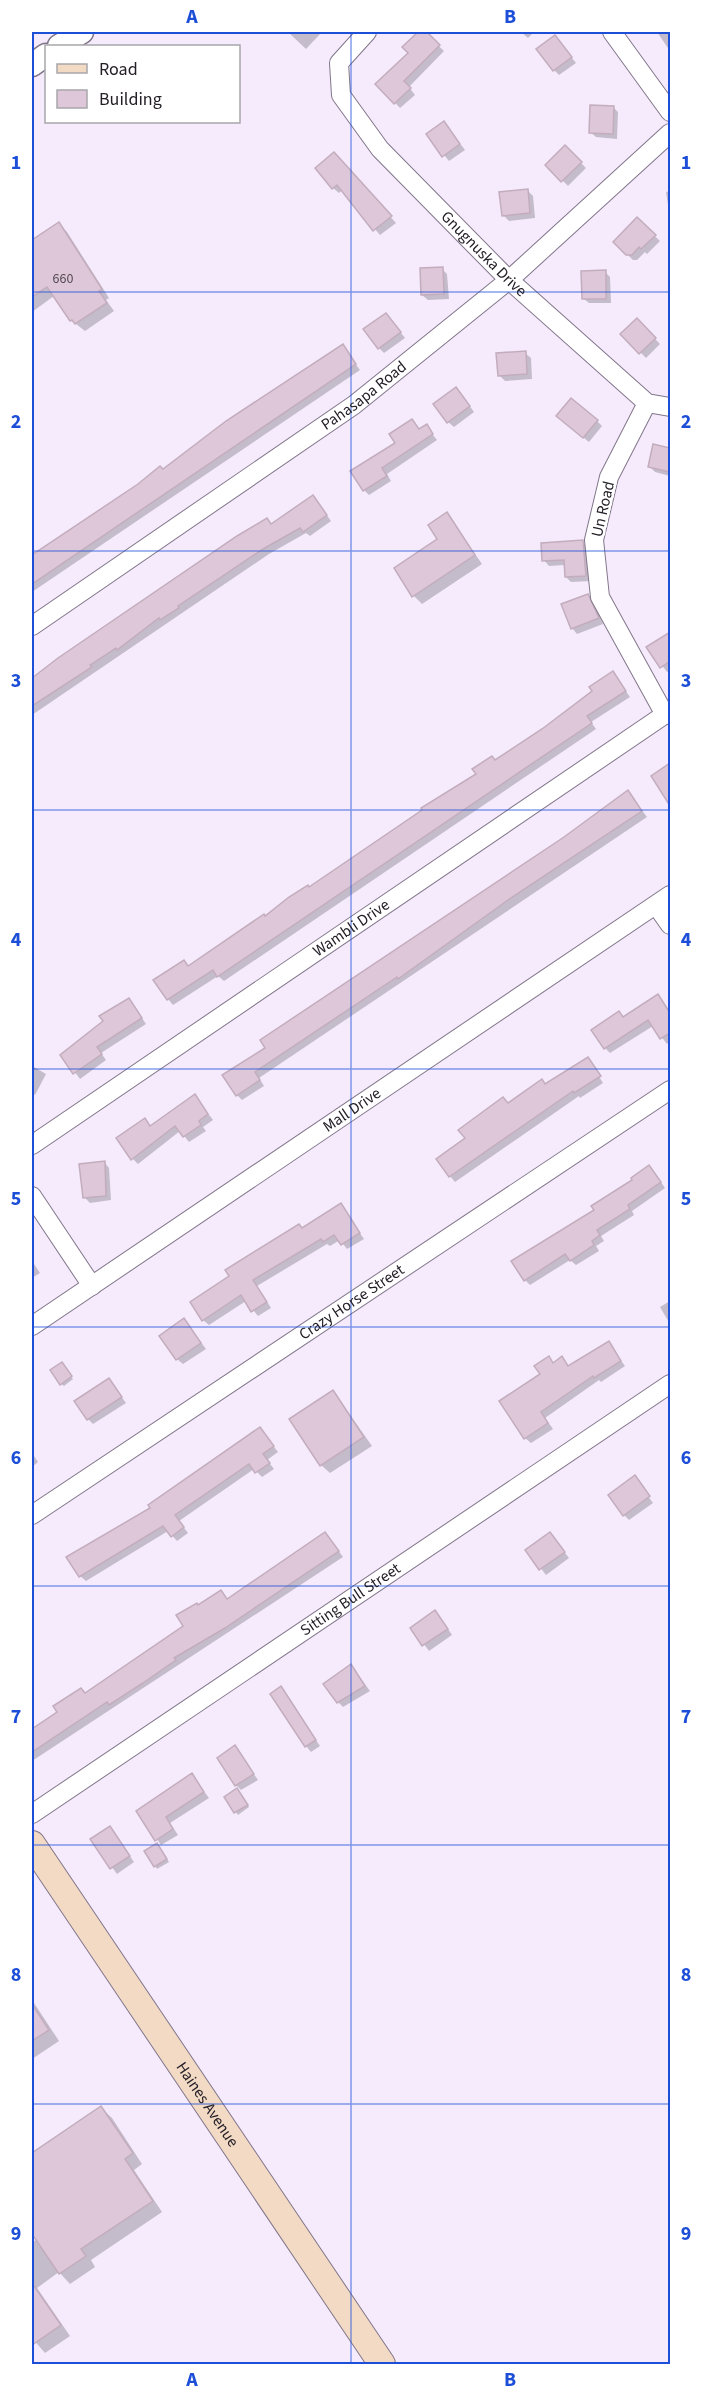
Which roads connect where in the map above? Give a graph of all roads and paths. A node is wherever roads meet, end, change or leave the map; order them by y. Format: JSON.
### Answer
{"nodes":[{"id":1,"x":82,"y":32,"type":"edge"},
{"id":2,"x":367,"y":32,"type":"edge"},
{"id":3,"x":612,"y":32,"type":"edge"},
{"id":4,"x":61,"y":45,"type":"edge"},
{"id":5,"x":45,"y":56,"type":"edge"},
{"id":6,"x":32,"y":65,"type":"edge"},
{"id":7,"x":670,"y":112,"type":"edge"},
{"id":8,"x":670,"y":133,"type":"edge"},
{"id":9,"x":509,"y":280,"type":"junction"},
{"id":10,"x":647,"y":403,"type":"junction"},
{"id":11,"x":670,"y":407,"type":"edge"},
{"id":12,"x":32,"y":626,"type":"edge"},
{"id":13,"x":668,"y":713,"type":"edge"},
{"id":14,"x":663,"y":900,"type":"edge"},
{"id":15,"x":670,"y":925,"type":"edge"},
{"id":16,"x":670,"y":1090,"type":"edge"},
{"id":17,"x":32,"y":1145,"type":"edge"},
{"id":18,"x":32,"y":1196,"type":"edge"},
{"id":19,"x":92,"y":1286,"type":"junction"},
{"id":20,"x":32,"y":1326,"type":"edge"},
{"id":21,"x":670,"y":1384,"type":"edge"},
{"id":22,"x":32,"y":1515,"type":"edge"},
{"id":23,"x":32,"y":1814,"type":"edge"},
{"id":24,"x":32,"y":1844,"type":"edge"},
{"id":25,"x":382,"y":2364,"type":"edge"}],
"edges":[{"from":1,"to":4,"type":"street"},
{"from":2,"to":9,"type":"street","name":"Gnugnuska Drive"},
{"from":3,"to":7,"type":"street"},
{"from":5,"to":6,"type":"street"},
{"from":8,"to":9,"type":"street","name":"Pahasapa Road"},
{"from":9,"to":10,"type":"street","name":"Gnugnuska Drive"},
{"from":9,"to":12,"type":"street","name":"Pahasapa Road"},
{"from":10,"to":11,"type":"street"},
{"from":10,"to":13,"type":"street","name":"Un Road"},
{"from":13,"to":17,"type":"street","name":"Wambli Drive"},
{"from":14,"to":15,"type":"street"},
{"from":14,"to":19,"type":"street","name":"Mall Drive"},
{"from":16,"to":22,"type":"street","name":"Crazy Horse Street"},
{"from":18,"to":19,"type":"street"},
{"from":19,"to":20,"type":"street","name":"Mall Drive"},
{"from":21,"to":23,"type":"street","name":"Sitting Bull Street"},
{"from":24,"to":25,"type":"main road","name":"Haines Avenue"}]}
